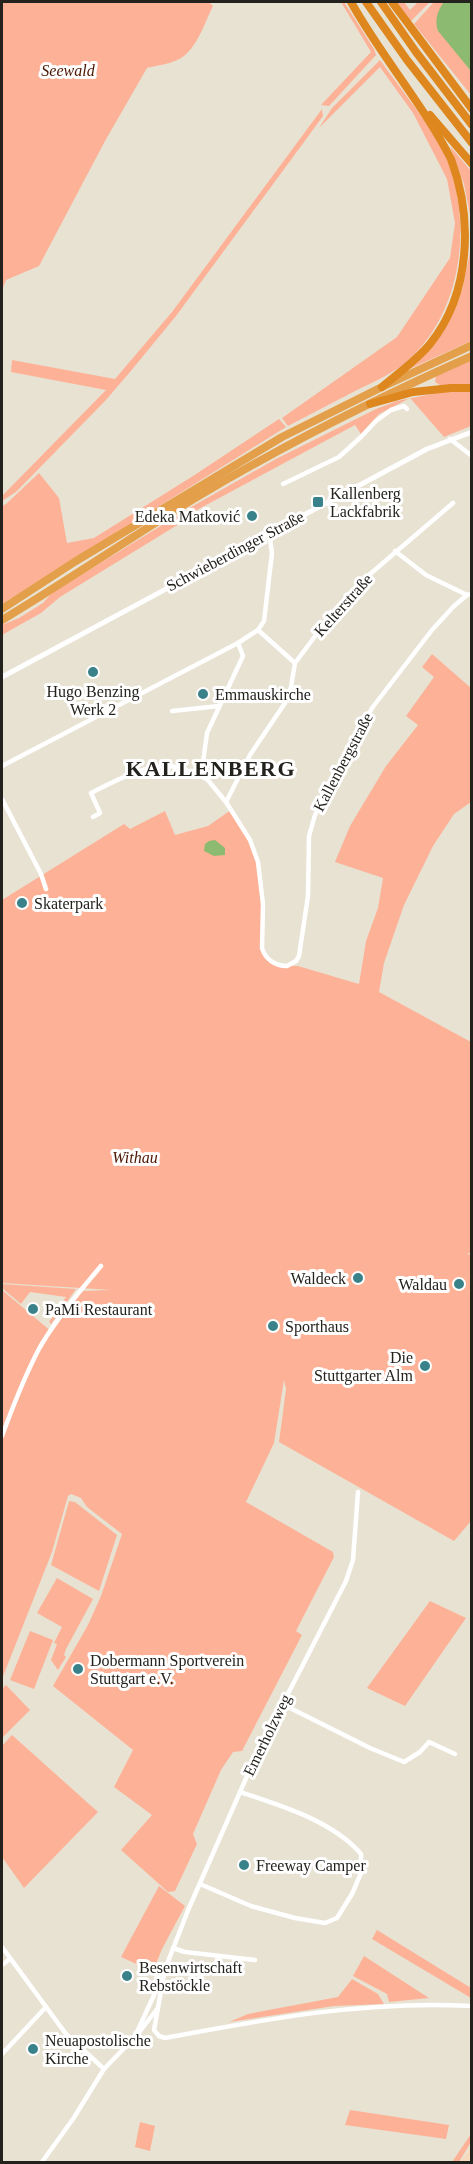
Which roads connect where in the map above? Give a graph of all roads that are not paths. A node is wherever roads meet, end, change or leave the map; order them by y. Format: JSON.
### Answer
{"nodes":[{"id":1,"x":351,"y":2,"type":"edge"},
{"id":2,"x":366,"y":2,"type":"edge"},
{"id":3,"x":381,"y":2,"type":"edge"},
{"id":4,"x":392,"y":2,"type":"edge"},
{"id":5,"x":411,"y":95,"type":"junction"},
{"id":6,"x":471,"y":109,"type":"edge"},
{"id":7,"x":471,"y":124,"type":"edge"},
{"id":8,"x":471,"y":143,"type":"edge"},
{"id":9,"x":471,"y":164,"type":"edge"},
{"id":10,"x":471,"y":345,"type":"edge"},
{"id":11,"x":471,"y":356,"type":"edge"},
{"id":12,"x":382,"y":387,"type":"junction"},
{"id":13,"x":471,"y":388,"type":"edge"},
{"id":14,"x":370,"y":404,"type":"junction"},
{"id":15,"x":407,"y":409,"type":"dead end"},
{"id":16,"x":471,"y":432,"type":"edge"},
{"id":17,"x":450,"y":439,"type":"junction"},
{"id":18,"x":471,"y":456,"type":"edge"},
{"id":19,"x":283,"y":484,"type":"dead end"},
{"id":20,"x":453,"y":503,"type":"dead end"},
{"id":21,"x":269,"y":533,"type":"junction"},
{"id":22,"x":395,"y":550,"type":"junction"},
{"id":23,"x":469,"y":594,"type":"edge"},
{"id":24,"x":2,"y":609,"type":"edge"},
{"id":25,"x":2,"y":620,"type":"edge"},
{"id":26,"x":258,"y":630,"type":"junction"},
{"id":27,"x":238,"y":643,"type":"junction"},
{"id":28,"x":295,"y":663,"type":"junction"},
{"id":29,"x":2,"y":677,"type":"edge"},
{"id":30,"x":219,"y":706,"type":"junction"},
{"id":31,"x":172,"y":711,"type":"dead end"},
{"id":32,"x":2,"y":766,"type":"edge"},
{"id":33,"x":207,"y":780,"type":"junction"},
{"id":34,"x":2,"y":799,"type":"edge"},
{"id":35,"x":226,"y":802,"type":"junction"},
{"id":36,"x":93,"y":817,"type":"dead end"},
{"id":37,"x":46,"y":889,"type":"dead end"},
{"id":38,"x":101,"y":1266,"type":"dead end"},
{"id":39,"x":2,"y":1436,"type":"edge"},
{"id":40,"x":358,"y":1492,"type":"dead end"},
{"id":41,"x":282,"y":1704,"type":"junction"},
{"id":42,"x":455,"y":1754,"type":"dead end"},
{"id":43,"x":240,"y":1792,"type":"junction"},
{"id":44,"x":200,"y":1884,"type":"junction"},
{"id":45,"x":2,"y":1947,"type":"edge"},
{"id":46,"x":173,"y":1948,"type":"junction"},
{"id":47,"x":9,"y":1959,"type":"junction"},
{"id":48,"x":255,"y":1960,"type":"dead end"},
{"id":49,"x":2,"y":1965,"type":"edge"},
{"id":50,"x":163,"y":1977,"type":"junction"},
{"id":51,"x":471,"y":2006,"type":"edge"},
{"id":52,"x":46,"y":2007,"type":"junction"},
{"id":53,"x":159,"y":2008,"type":"junction"},
{"id":54,"x":131,"y":2041,"type":"junction"},
{"id":55,"x":2,"y":2054,"type":"edge"},
{"id":56,"x":104,"y":2068,"type":"junction"},
{"id":57,"x":471,"y":2151,"type":"edge"},
{"id":58,"x":42,"y":2163,"type":"edge"},
{"id":59,"x":464,"y":2163,"type":"edge"}],
"edges":[{"from":1,"to":5,"type":"highway"},
{"from":2,"to":8,"type":"highway"},
{"from":3,"to":7,"type":"highway"},
{"from":4,"to":6,"type":"highway"},
{"from":5,"to":9,"type":"highway"},
{"from":5,"to":12,"type":"highway"},
{"from":10,"to":12,"type":"highway"},
{"from":11,"to":14,"type":"highway"},
{"from":12,"to":24,"type":"highway"},
{"from":13,"to":14,"type":"highway"},
{"from":14,"to":25,"type":"highway"},
{"from":15,"to":19,"type":"street"},
{"from":16,"to":17,"type":"street","name":"Schwieberdinger Straße"},
{"from":17,"to":18,"type":"street"},
{"from":17,"to":21,"type":"street","name":"Schwieberdinger Straße"},
{"from":20,"to":22,"type":"street","name":"Kelterstraße"},
{"from":21,"to":26,"type":"street"},
{"from":21,"to":29,"type":"street","name":"Schwieberdinger Straße"},
{"from":22,"to":23,"type":"street"},
{"from":22,"to":28,"type":"street","name":"Kelterstraße"},
{"from":23,"to":35,"type":"street","name":"Kallenbergstraße"},
{"from":26,"to":27,"type":"street"},
{"from":26,"to":28,"type":"street"},
{"from":27,"to":30,"type":"street"},
{"from":27,"to":32,"type":"street"},
{"from":28,"to":35,"type":"street","name":"Kelterstraße"},
{"from":30,"to":31,"type":"street"},
{"from":30,"to":33,"type":"street"},
{"from":33,"to":35,"type":"street"},
{"from":33,"to":36,"type":"street"},
{"from":34,"to":37,"type":"street"},
{"from":38,"to":39,"type":"street"},
{"from":40,"to":41,"type":"street","name":"Emerholzweg"},
{"from":41,"to":42,"type":"street"},
{"from":41,"to":43,"type":"street","name":"Emerholzweg"},
{"from":43,"to":44,"type":"street","name":"Emerholzweg"},
{"from":43,"to":44,"type":"street"},
{"from":44,"to":46,"type":"street","name":"Emerholzweg"},
{"from":45,"to":47,"type":"street"},
{"from":46,"to":48,"type":"street"},
{"from":46,"to":50,"type":"street","name":"Emerholzweg"},
{"from":47,"to":49,"type":"street"},
{"from":47,"to":52,"type":"street"},
{"from":50,"to":53,"type":"street","name":"Emerholzweg"},
{"from":50,"to":54,"type":"street","name":"Emerholzweg"},
{"from":51,"to":53,"type":"street","name":"Emerholzweg"},
{"from":52,"to":55,"type":"street"},
{"from":52,"to":56,"type":"street"},
{"from":53,"to":54,"type":"street","name":"Emerholzweg"},
{"from":54,"to":56,"type":"street","name":"Emerholzweg"},
{"from":56,"to":58,"type":"street","name":"Emerholzweg"},
{"from":57,"to":59,"type":"main road"}]}
